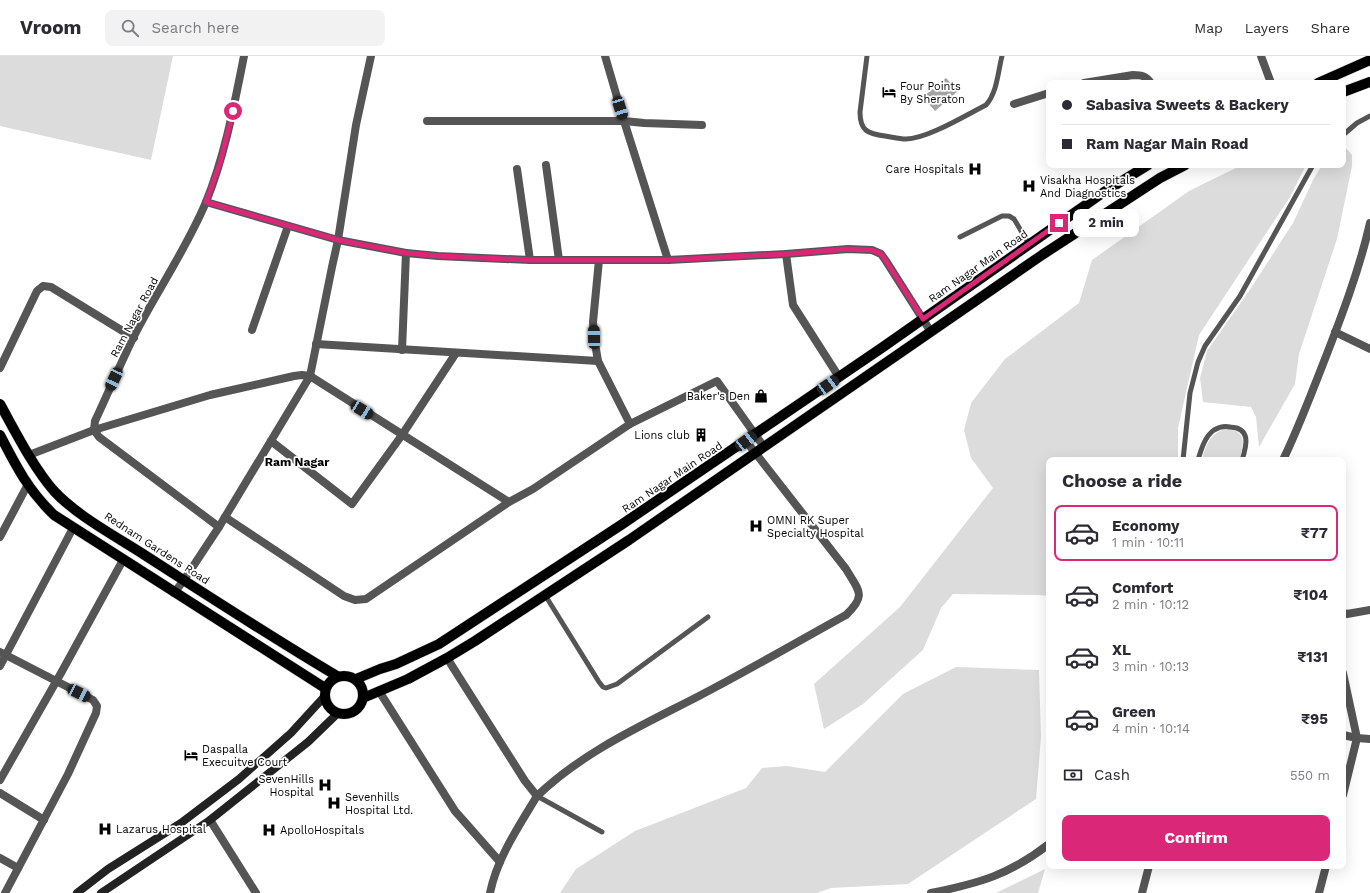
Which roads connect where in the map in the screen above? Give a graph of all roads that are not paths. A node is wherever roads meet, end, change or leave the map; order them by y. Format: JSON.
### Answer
{"nodes":[{"id":1,"x":244,"y":56,"type":"edge"},
{"id":2,"x":371,"y":56,"type":"edge"},
{"id":3,"x":605,"y":56,"type":"edge"},
{"id":4,"x":867,"y":56,"type":"edge"},
{"id":5,"x":1002,"y":56,"type":"edge"},
{"id":6,"x":1260,"y":56,"type":"edge"},
{"id":7,"x":1370,"y":60,"type":"edge"},
{"id":8,"x":1103,"y":80,"type":"edge"},
{"id":9,"x":1148,"y":80,"type":"edge"},
{"id":10,"x":1270,"y":80,"type":"edge"},
{"id":11,"x":1325,"y":80,"type":"edge"},
{"id":12,"x":1370,"y":82,"type":"edge"},
{"id":13,"x":1346,"y":91,"type":"edge"},
{"id":14,"x":1046,"y":94,"type":"edge"},
{"id":15,"x":1014,"y":104,"type":"dead end"},
{"id":16,"x":1370,"y":116,"type":"edge"},
{"id":17,"x":427,"y":121,"type":"dead end"},
{"id":18,"x":624,"y":121,"type":"junction"},
{"id":19,"x":702,"y":125,"type":"dead end"},
{"id":20,"x":1346,"y":132,"type":"edge"},
{"id":21,"x":546,"y":165,"type":"dead end"},
{"id":22,"x":1143,"y":168,"type":"edge"},
{"id":23,"x":1179,"y":168,"type":"edge"},
{"id":24,"x":1311,"y":168,"type":"edge"},
{"id":25,"x":517,"y":169,"type":"dead end"},
{"id":26,"x":206,"y":202,"type":"junction"},
{"id":27,"x":1370,"y":223,"type":"edge"},
{"id":28,"x":288,"y":226,"type":"junction"},
{"id":29,"x":1369,"y":235,"type":"edge"},
{"id":30,"x":960,"y":237,"type":"dead end"},
{"id":31,"x":338,"y":240,"type":"junction"},
{"id":32,"x":1029,"y":244,"type":"junction"},
{"id":33,"x":406,"y":253,"type":"junction"},
{"id":34,"x":786,"y":254,"type":"junction"},
{"id":35,"x":530,"y":260,"type":"junction"},
{"id":36,"x":560,"y":260,"type":"junction"},
{"id":37,"x":599,"y":260,"type":"junction"},
{"id":38,"x":668,"y":260,"type":"junction"},
{"id":39,"x":923,"y":319,"type":"junction"},
{"id":40,"x":252,"y":330,"type":"dead end"},
{"id":41,"x":931,"y":332,"type":"junction"},
{"id":42,"x":1335,"y":332,"type":"junction"},
{"id":43,"x":134,"y":338,"type":"junction"},
{"id":44,"x":316,"y":344,"type":"junction"},
{"id":45,"x":1370,"y":349,"type":"edge"},
{"id":46,"x":402,"y":350,"type":"junction"},
{"id":47,"x":456,"y":353,"type":"junction"},
{"id":48,"x":598,"y":361,"type":"junction"},
{"id":49,"x":0,"y":368,"type":"edge"},
{"id":50,"x":310,"y":376,"type":"junction"},
{"id":51,"x":839,"y":377,"type":"junction"},
{"id":52,"x":0,"y":404,"type":"edge"},
{"id":53,"x":630,"y":424,"type":"junction"},
{"id":54,"x":94,"y":430,"type":"junction"},
{"id":55,"x":755,"y":434,"type":"junction"},
{"id":56,"x":0,"y":435,"type":"edge"},
{"id":57,"x":402,"y":435,"type":"junction"},
{"id":58,"x":271,"y":441,"type":"junction"},
{"id":59,"x":746,"y":441,"type":"junction"},
{"id":60,"x":760,"y":450,"type":"junction"},
{"id":61,"x":29,"y":455,"type":"junction"},
{"id":62,"x":1183,"y":457,"type":"edge"},
{"id":63,"x":1199,"y":457,"type":"edge"},
{"id":64,"x":1243,"y":457,"type":"edge"},
{"id":65,"x":1284,"y":457,"type":"edge"},
{"id":66,"x":28,"y":486,"type":"junction"},
{"id":67,"x":509,"y":502,"type":"junction"},
{"id":68,"x":225,"y":517,"type":"junction"},
{"id":69,"x":219,"y":526,"type":"junction"},
{"id":70,"x":73,"y":528,"type":"junction"},
{"id":71,"x":0,"y":537,"type":"edge"},
{"id":72,"x":122,"y":560,"type":"junction"},
{"id":73,"x":184,"y":580,"type":"junction"},
{"id":74,"x":174,"y":593,"type":"junction"},
{"id":75,"x":545,"y":595,"type":"junction"},
{"id":76,"x":1370,"y":610,"type":"edge"},
{"id":77,"x":1346,"y":613,"type":"edge"},
{"id":78,"x":708,"y":617,"type":"dead end"},
{"id":79,"x":3,"y":654,"type":"edge"},
{"id":80,"x":447,"y":658,"type":"junction"},
{"id":81,"x":0,"y":666,"type":"edge"},
{"id":82,"x":337,"y":676,"type":"junction"},
{"id":83,"x":356,"y":679,"type":"junction"},
{"id":84,"x":56,"y":681,"type":"junction"},
{"id":85,"x":1346,"y":687,"type":"edge"},
{"id":86,"x":379,"y":692,"type":"junction"},
{"id":87,"x":325,"y":693,"type":"junction"},
{"id":88,"x":363,"y":698,"type":"junction"},
{"id":89,"x":338,"y":713,"type":"junction"},
{"id":90,"x":1346,"y":736,"type":"edge"},
{"id":91,"x":1357,"y":738,"type":"junction"},
{"id":92,"x":1370,"y":739,"type":"edge"},
{"id":93,"x":0,"y":780,"type":"edge"},
{"id":94,"x":1346,"y":783,"type":"edge"},
{"id":95,"x":0,"y":793,"type":"edge"},
{"id":96,"x":537,"y":796,"type":"junction"},
{"id":97,"x":44,"y":820,"type":"junction"},
{"id":98,"x":210,"y":820,"type":"junction"},
{"id":99,"x":602,"y":832,"type":"dead end"},
{"id":100,"x":1046,"y":846,"type":"edge"},
{"id":101,"x":0,"y":858,"type":"edge"},
{"id":102,"x":500,"y":862,"type":"junction"},
{"id":103,"x":18,"y":868,"type":"junction"},
{"id":104,"x":1148,"y":869,"type":"edge"},
{"id":105,"x":1325,"y":869,"type":"edge"},
{"id":106,"x":5,"y":893,"type":"edge"},
{"id":107,"x":77,"y":893,"type":"edge"},
{"id":108,"x":101,"y":893,"type":"edge"},
{"id":109,"x":256,"y":893,"type":"edge"},
{"id":110,"x":490,"y":893,"type":"edge"},
{"id":111,"x":931,"y":893,"type":"edge"},
{"id":112,"x":1142,"y":893,"type":"edge"},
{"id":113,"x":1319,"y":893,"type":"edge"}],
"edges":[{"from":1,"to":26,"type":"street","name":"Ram Nagar Road"},
{"from":2,"to":31,"type":"street"},
{"from":3,"to":18,"type":"street"},
{"from":4,"to":5,"type":"lane"},
{"from":6,"to":10,"type":"street"},
{"from":7,"to":11,"type":"main road"},
{"from":8,"to":9,"type":"street"},
{"from":12,"to":13,"type":"main road"},
{"from":14,"to":15,"type":"street"},
{"from":16,"to":20,"type":"lane"},
{"from":17,"to":18,"type":"street"},
{"from":18,"to":19,"type":"street"},
{"from":18,"to":38,"type":"street"},
{"from":21,"to":36,"type":"street"},
{"from":22,"to":32,"type":"main road","name":"Ram Nagar Main Road"},
{"from":23,"to":41,"type":"main road"},
{"from":24,"to":62,"type":"lane"},
{"from":25,"to":35,"type":"street"},
{"from":26,"to":28,"type":"street"},
{"from":26,"to":43,"type":"street","name":"Ram Nagar Road"},
{"from":27,"to":29,"type":"street"},
{"from":28,"to":31,"type":"street"},
{"from":28,"to":40,"type":"street"},
{"from":29,"to":42,"type":"street"},
{"from":30,"to":32,"type":"lane"},
{"from":31,"to":33,"type":"street"},
{"from":31,"to":44,"type":"street"},
{"from":32,"to":39,"type":"main road","name":"Ram Nagar Main Road"},
{"from":33,"to":35,"type":"street"},
{"from":33,"to":46,"type":"street"},
{"from":34,"to":38,"type":"street"},
{"from":34,"to":39,"type":"street"},
{"from":34,"to":51,"type":"street"},
{"from":35,"to":36,"type":"street"},
{"from":36,"to":37,"type":"street"},
{"from":37,"to":38,"type":"street"},
{"from":37,"to":48,"type":"street"},
{"from":39,"to":41,"type":"street"},
{"from":39,"to":51,"type":"main road","name":"Ram Nagar Main Road"},
{"from":41,"to":60,"type":"main road"},
{"from":42,"to":45,"type":"street"},
{"from":42,"to":65,"type":"street"},
{"from":43,"to":49,"type":"street"},
{"from":43,"to":54,"type":"street","name":"Ram Nagar Road"},
{"from":44,"to":46,"type":"street"},
{"from":44,"to":50,"type":"street"},
{"from":46,"to":47,"type":"street"},
{"from":47,"to":48,"type":"street"},
{"from":47,"to":57,"type":"street"},
{"from":48,"to":53,"type":"street"},
{"from":50,"to":54,"type":"street"},
{"from":50,"to":57,"type":"street"},
{"from":50,"to":58,"type":"street"},
{"from":51,"to":55,"type":"main road","name":"Ram Nagar Main Road"},
{"from":52,"to":61,"type":"main road","name":"Rednam Gardens Road"},
{"from":53,"to":55,"type":"street"},
{"from":53,"to":67,"type":"street"},
{"from":54,"to":61,"type":"street"},
{"from":54,"to":69,"type":"street"},
{"from":55,"to":59,"type":"main road","name":"Ram Nagar Main Road"},
{"from":55,"to":60,"type":"street"},
{"from":56,"to":66,"type":"main road"},
{"from":57,"to":58,"type":"street"},
{"from":57,"to":67,"type":"street"},
{"from":58,"to":68,"type":"street"},
{"from":59,"to":60,"type":"street"},
{"from":59,"to":83,"type":"main road","name":"Ram Nagar Main Road"},
{"from":60,"to":75,"type":"main road"},
{"from":60,"to":96,"type":"street"},
{"from":61,"to":73,"type":"main road","name":"Rednam Gardens Road"},
{"from":63,"to":64,"type":"lane"},
{"from":66,"to":70,"type":"main road"},
{"from":66,"to":71,"type":"street"},
{"from":67,"to":68,"type":"street"},
{"from":68,"to":69,"type":"street"},
{"from":69,"to":73,"type":"street"},
{"from":70,"to":72,"type":"main road"},
{"from":70,"to":79,"type":"street"},
{"from":72,"to":74,"type":"main road"},
{"from":72,"to":84,"type":"street"},
{"from":73,"to":74,"type":"street"},
{"from":73,"to":82,"type":"main road","name":"Rednam Gardens Road"},
{"from":74,"to":87,"type":"main road"},
{"from":75,"to":78,"type":"lane"},
{"from":75,"to":80,"type":"main road"},
{"from":76,"to":77,"type":"street"},
{"from":79,"to":81,"type":"street"},
{"from":79,"to":84,"type":"street"},
{"from":80,"to":86,"type":"main road"},
{"from":80,"to":96,"type":"street"},
{"from":82,"to":83,"type":"main road"},
{"from":82,"to":87,"type":"main road"},
{"from":83,"to":88,"type":"main road"},
{"from":84,"to":93,"type":"street"},
{"from":84,"to":97,"type":"street"},
{"from":85,"to":91,"type":"street"},
{"from":86,"to":88,"type":"main road"},
{"from":86,"to":102,"type":"street"},
{"from":87,"to":89,"type":"main road"},
{"from":87,"to":107,"type":"main road"},
{"from":88,"to":89,"type":"main road"},
{"from":89,"to":98,"type":"main road"},
{"from":90,"to":91,"type":"street"},
{"from":91,"to":92,"type":"street"},
{"from":91,"to":94,"type":"street"},
{"from":95,"to":97,"type":"street"},
{"from":96,"to":99,"type":"lane"},
{"from":96,"to":102,"type":"street"},
{"from":97,"to":103,"type":"street"},
{"from":98,"to":108,"type":"main road"},
{"from":98,"to":109,"type":"street"},
{"from":100,"to":111,"type":"street"},
{"from":101,"to":103,"type":"street"},
{"from":102,"to":110,"type":"street"},
{"from":103,"to":106,"type":"street"},
{"from":104,"to":112,"type":"street"},
{"from":105,"to":113,"type":"street"}]}
